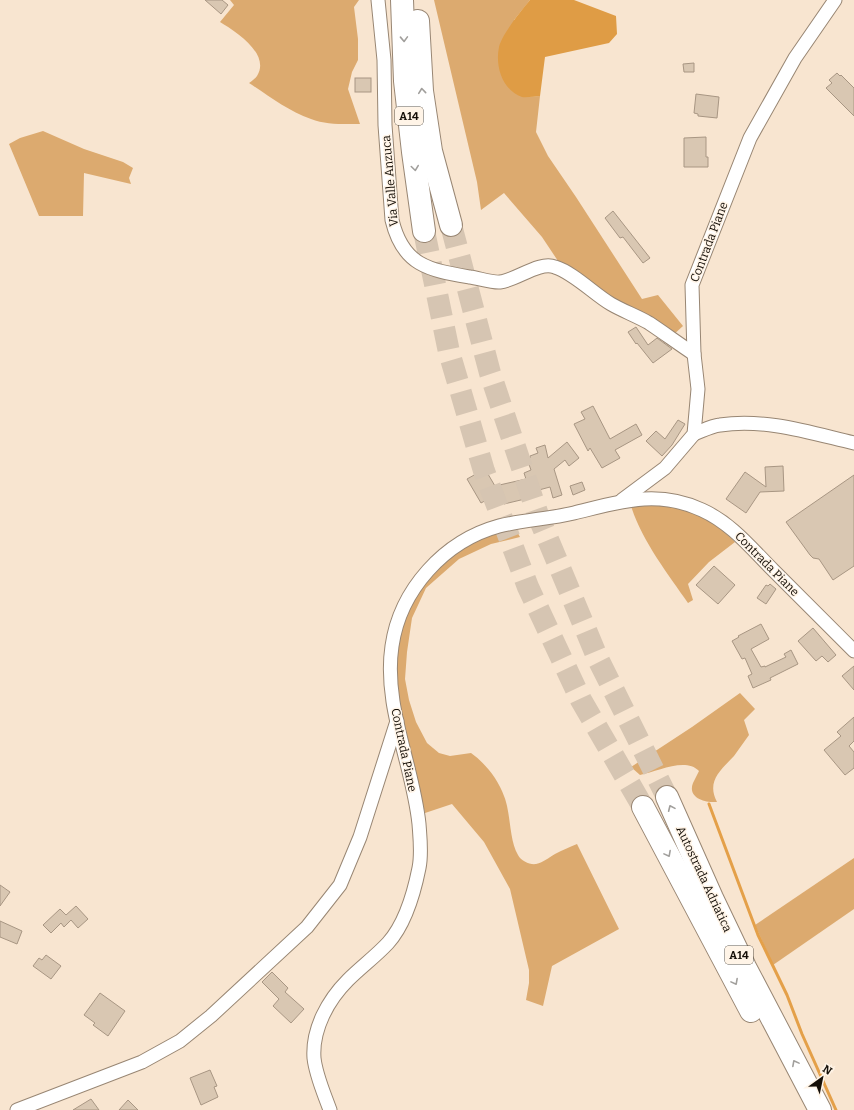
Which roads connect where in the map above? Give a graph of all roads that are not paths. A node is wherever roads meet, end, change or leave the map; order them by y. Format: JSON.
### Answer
{"nodes":[{"id":1,"x":378,"y":0,"type":"edge"},
{"id":2,"x":402,"y":0,"type":"edge"},
{"id":3,"x":417,"y":0,"type":"edge"},
{"id":4,"x":835,"y":0,"type":"edge"},
{"id":5,"x":451,"y":225,"type":"tunnel mouth"},
{"id":6,"x":424,"y":231,"type":"tunnel mouth"},
{"id":7,"x":694,"y":354,"type":"junction"},
{"id":8,"x":694,"y":434,"type":"junction"},
{"id":9,"x":854,"y":443,"type":"edge"},
{"id":10,"x":619,"y":502,"type":"junction"},
{"id":11,"x":854,"y":651,"type":"edge"},
{"id":12,"x":397,"y":721,"type":"junction"},
{"id":13,"x":667,"y":797,"type":"tunnel mouth"},
{"id":14,"x":643,"y":808,"type":"tunnel mouth"},
{"id":15,"x":17,"y":1110,"type":"edge"},
{"id":16,"x":330,"y":1110,"type":"edge"},
{"id":17,"x":804,"y":1110,"type":"edge"},
{"id":18,"x":820,"y":1110,"type":"edge"}],
"edges":[{"from":1,"to":7,"type":"street","name":"Via Valle Anzuca"},
{"from":2,"to":6,"type":"highway","number":"A14","one_way":true},
{"from":5,"to":3,"type":"highway","number":"A14","one_way":true},
{"from":4,"to":7,"type":"street","name":"Contrada Piane"},
{"from":7,"to":8,"type":"street","name":"Contrada Piane"},
{"from":8,"to":9,"type":"street"},
{"from":8,"to":10,"type":"street","name":"Contrada Piane"},
{"from":10,"to":11,"type":"street","name":"Contrada Piane"},
{"from":10,"to":12,"type":"street","name":"Contrada Piane"},
{"from":12,"to":15,"type":"street"},
{"from":12,"to":16,"type":"street","name":"Contrada Piane"},
{"from":18,"to":13,"type":"highway","name":"Autostrada Adriatica","number":"A14","one_way":true},
{"from":14,"to":17,"type":"highway","name":"Autostrada Adriatica","number":"A14","one_way":true}]}
